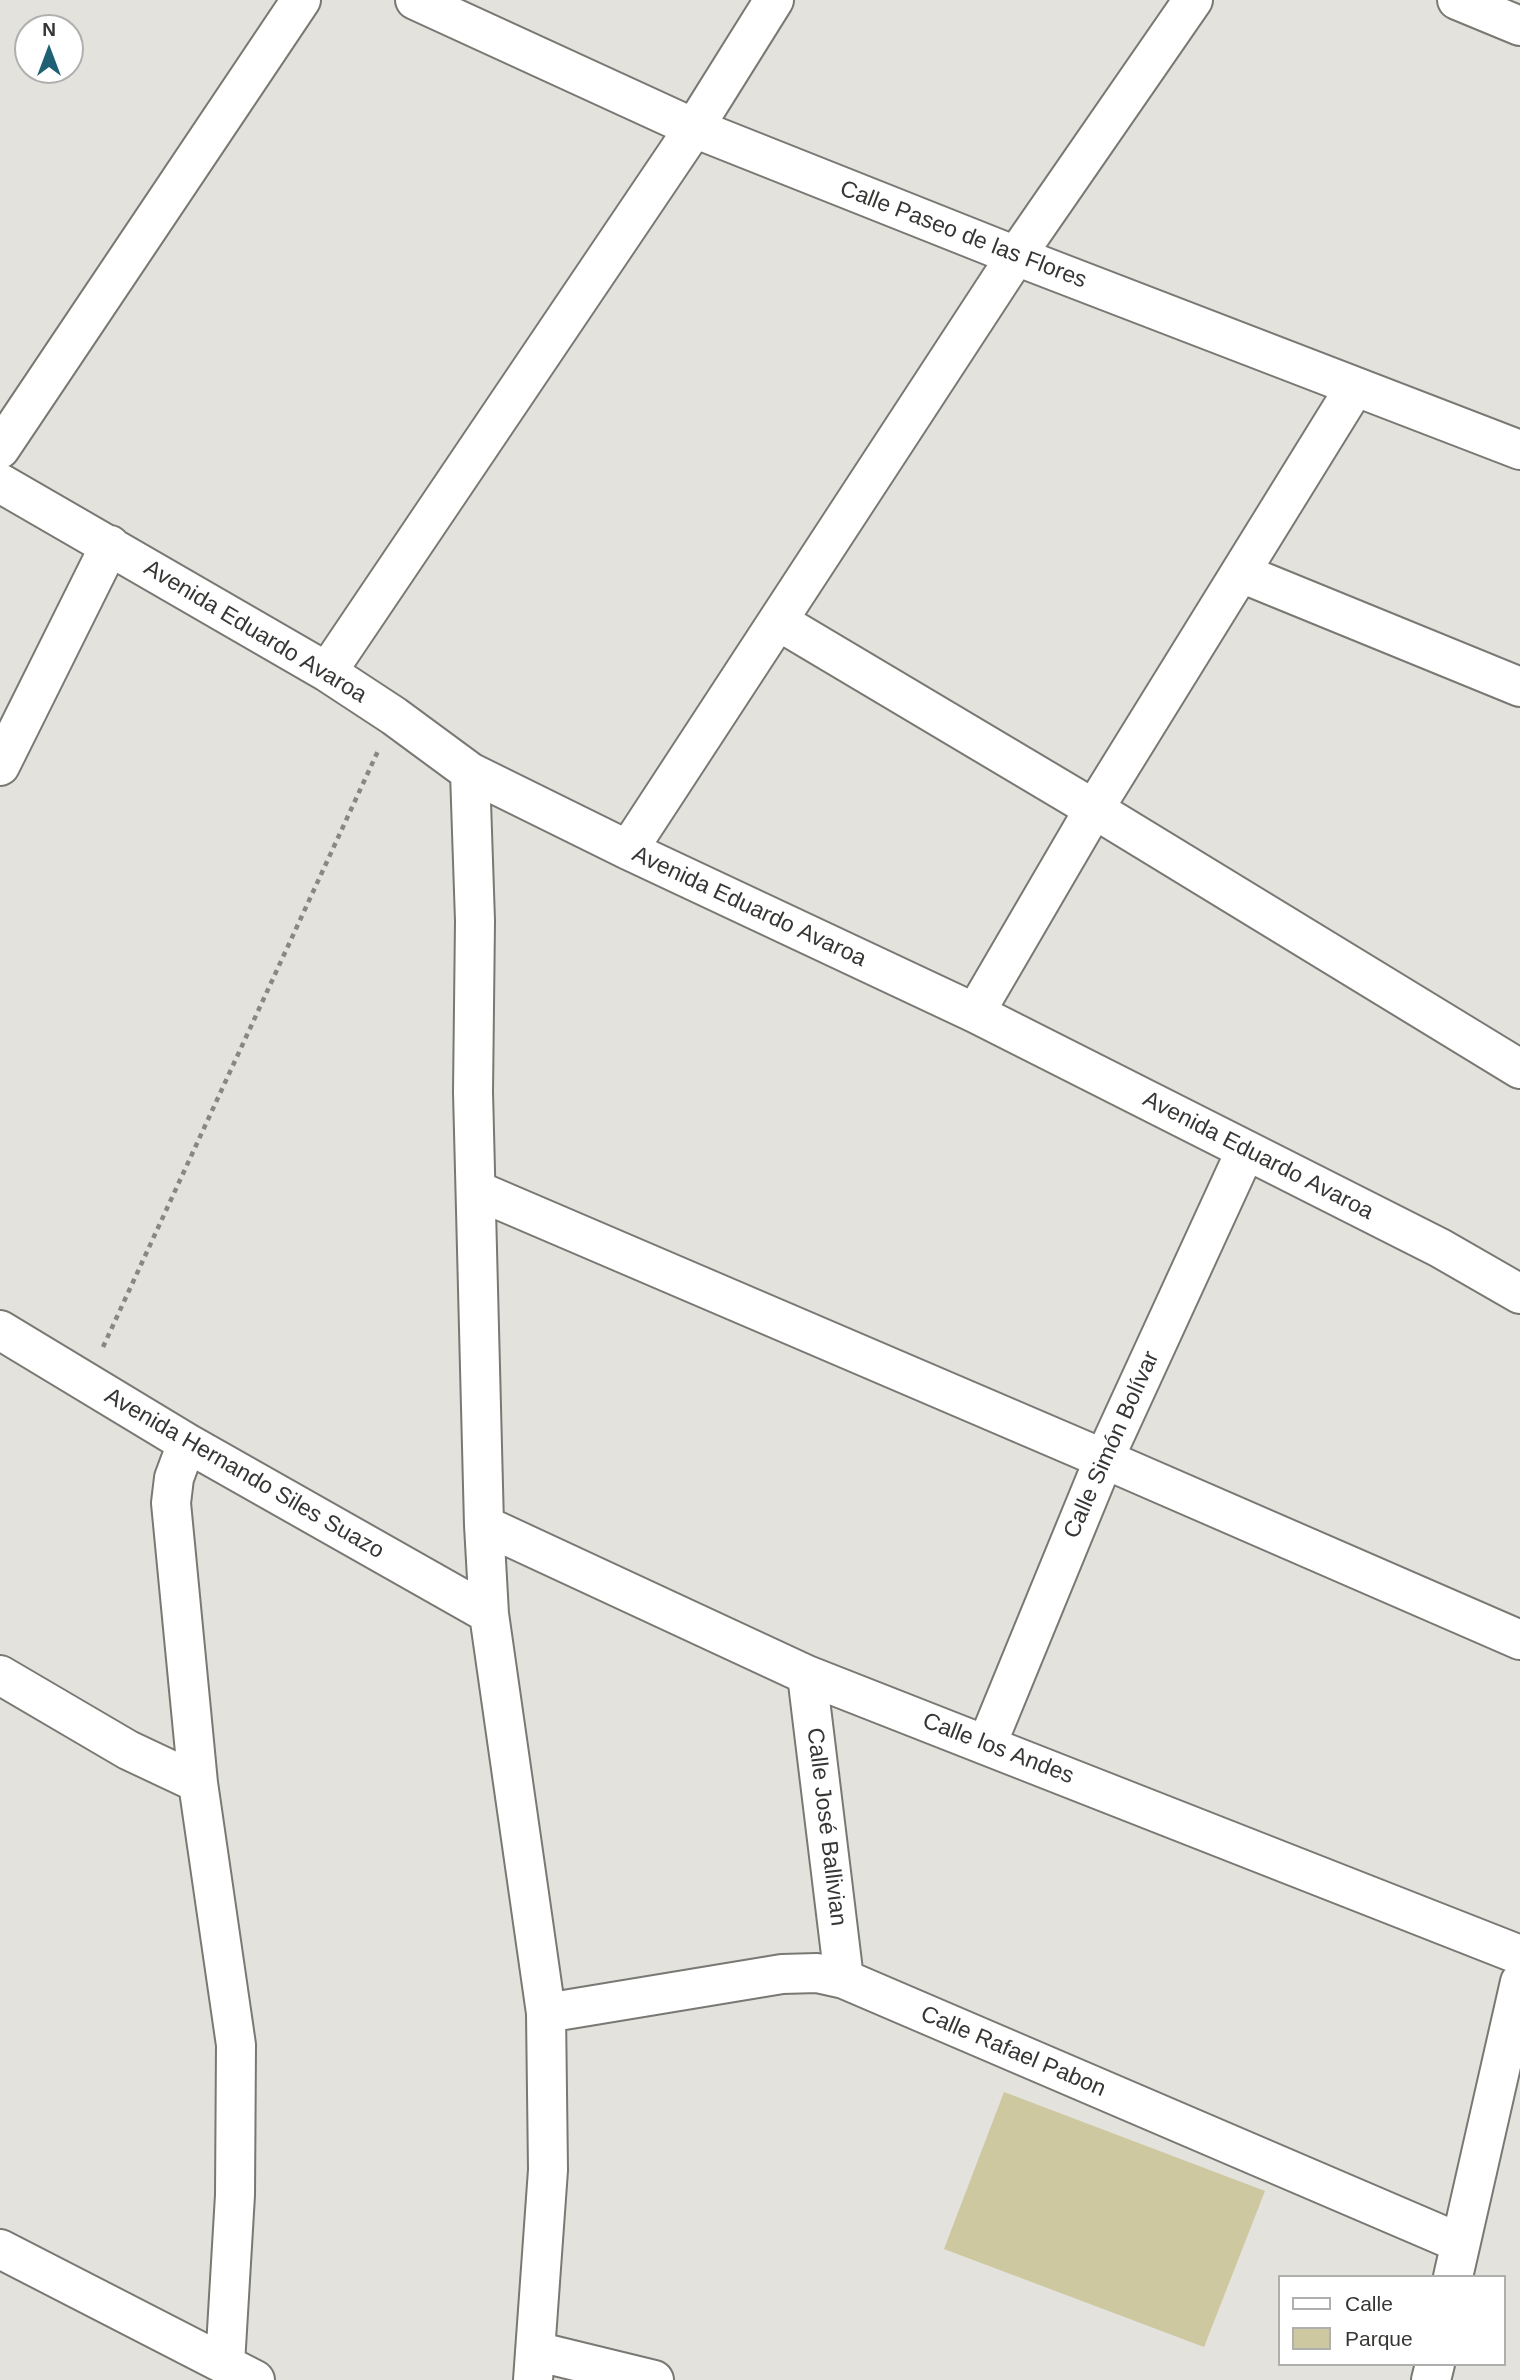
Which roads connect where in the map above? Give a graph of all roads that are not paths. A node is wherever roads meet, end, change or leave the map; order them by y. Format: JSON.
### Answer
{"nodes":[{"id":1,"x":300,"y":0,"type":"edge"},
{"id":2,"x":415,"y":0,"type":"edge"},
{"id":3,"x":774,"y":0,"type":"edge"},
{"id":4,"x":1193,"y":0,"type":"edge"},
{"id":5,"x":1457,"y":0,"type":"edge"},
{"id":6,"x":1520,"y":26,"type":"edge"},
{"id":7,"x":694,"y":128,"type":"junction"},
{"id":8,"x":1016,"y":256,"type":"junction"},
{"id":9,"x":1355,"y":387,"type":"junction"},
{"id":10,"x":0,"y":449,"type":"edge"},
{"id":11,"x":1520,"y":450,"type":"edge"},
{"id":12,"x":0,"y":483,"type":"edge"},
{"id":13,"x":110,"y":545,"type":"junction"},
{"id":14,"x":1241,"y":573,"type":"junction"},
{"id":15,"x":778,"y":621,"type":"junction"},
{"id":16,"x":327,"y":672,"type":"junction"},
{"id":17,"x":1520,"y":687,"type":"edge"},
{"id":18,"x":0,"y":766,"type":"edge"},
{"id":19,"x":470,"y":772,"type":"junction"},
{"id":20,"x":1094,"y":809,"type":"junction"},
{"id":21,"x":628,"y":850,"type":"junction"},
{"id":22,"x":975,"y":1013,"type":"junction"},
{"id":23,"x":1517,"y":1061,"type":"edge"},
{"id":24,"x":1246,"y":1150,"type":"junction"},
{"id":25,"x":476,"y":1190,"type":"junction"},
{"id":26,"x":1520,"y":1294,"type":"edge"},
{"id":27,"x":0,"y":1330,"type":"edge"},
{"id":28,"x":187,"y":1443,"type":"junction"},
{"id":29,"x":1104,"y":1459,"type":"junction"},
{"id":30,"x":484,"y":1525,"type":"junction"},
{"id":31,"x":489,"y":1614,"type":"junction"},
{"id":32,"x":1520,"y":1640,"type":"edge"},
{"id":33,"x":0,"y":1675,"type":"edge"},
{"id":34,"x":807,"y":1675,"type":"junction"},
{"id":35,"x":987,"y":1744,"type":"junction"},
{"id":36,"x":198,"y":1783,"type":"junction"},
{"id":37,"x":1520,"y":1955,"type":"edge"},
{"id":38,"x":845,"y":1979,"type":"junction"},
{"id":39,"x":1520,"y":1982,"type":"edge"},
{"id":40,"x":546,"y":2013,"type":"junction"},
{"id":41,"x":1506,"y":2109,"type":"edge"},
{"id":42,"x":0,"y":2249,"type":"edge"},
{"id":43,"x":1457,"y":2260,"type":"edge"},
{"id":44,"x":534,"y":2365,"type":"edge"},
{"id":45,"x":240,"y":2372,"type":"edge"},
{"id":46,"x":654,"y":2380,"type":"edge"}],
"edges":[{"from":1,"to":10,"type":"street"},
{"from":2,"to":7,"type":"street","name":"Calle Paseo de las Flores"},
{"from":3,"to":7,"type":"street"},
{"from":4,"to":8,"type":"street"},
{"from":5,"to":6,"type":"street"},
{"from":7,"to":8,"type":"street","name":"Calle Paseo de las Flores"},
{"from":7,"to":16,"type":"street"},
{"from":8,"to":9,"type":"street","name":"Calle Paseo de las Flores"},
{"from":8,"to":15,"type":"street"},
{"from":9,"to":11,"type":"street","name":"Calle Paseo de las Flores"},
{"from":9,"to":14,"type":"street"},
{"from":12,"to":13,"type":"street","name":"Avenida Eduardo Avaroa"},
{"from":13,"to":16,"type":"street","name":"Avenida Eduardo Avaroa"},
{"from":13,"to":18,"type":"street"},
{"from":14,"to":17,"type":"street"},
{"from":14,"to":20,"type":"street"},
{"from":15,"to":20,"type":"street"},
{"from":15,"to":21,"type":"street"},
{"from":16,"to":19,"type":"street","name":"Avenida Eduardo Avaroa"},
{"from":19,"to":21,"type":"street","name":"Avenida Eduardo Avaroa"},
{"from":19,"to":25,"type":"street"},
{"from":20,"to":22,"type":"street"},
{"from":20,"to":23,"type":"street"},
{"from":21,"to":22,"type":"street","name":"Avenida Eduardo Avaroa"},
{"from":22,"to":24,"type":"street","name":"Avenida Eduardo Avaroa"},
{"from":24,"to":26,"type":"street","name":"Avenida Eduardo Avaroa"},
{"from":24,"to":29,"type":"street","name":"Calle Simón Bolívar"},
{"from":25,"to":29,"type":"street"},
{"from":25,"to":30,"type":"street"},
{"from":27,"to":28,"type":"street","name":"Avenida Hernando Siles Suazo"},
{"from":28,"to":31,"type":"street","name":"Avenida Hernando Siles Suazo"},
{"from":28,"to":36,"type":"street"},
{"from":29,"to":32,"type":"street"},
{"from":29,"to":35,"type":"street","name":"Calle Simón Bolívar"},
{"from":30,"to":31,"type":"street"},
{"from":30,"to":34,"type":"street","name":"Calle los Andes"},
{"from":31,"to":40,"type":"street"},
{"from":33,"to":36,"type":"street"},
{"from":34,"to":35,"type":"street","name":"Calle los Andes"},
{"from":34,"to":38,"type":"street","name":"Calle José Ballivian"},
{"from":35,"to":37,"type":"street","name":"Calle los Andes"},
{"from":36,"to":45,"type":"street"},
{"from":38,"to":40,"type":"street","name":"Calle Rafael Pabon"},
{"from":38,"to":43,"type":"street","name":"Calle Rafael Pabon"},
{"from":39,"to":41,"type":"street"},
{"from":40,"to":44,"type":"street"},
{"from":41,"to":43,"type":"street"},
{"from":42,"to":45,"type":"street"},
{"from":44,"to":46,"type":"street"}]}
